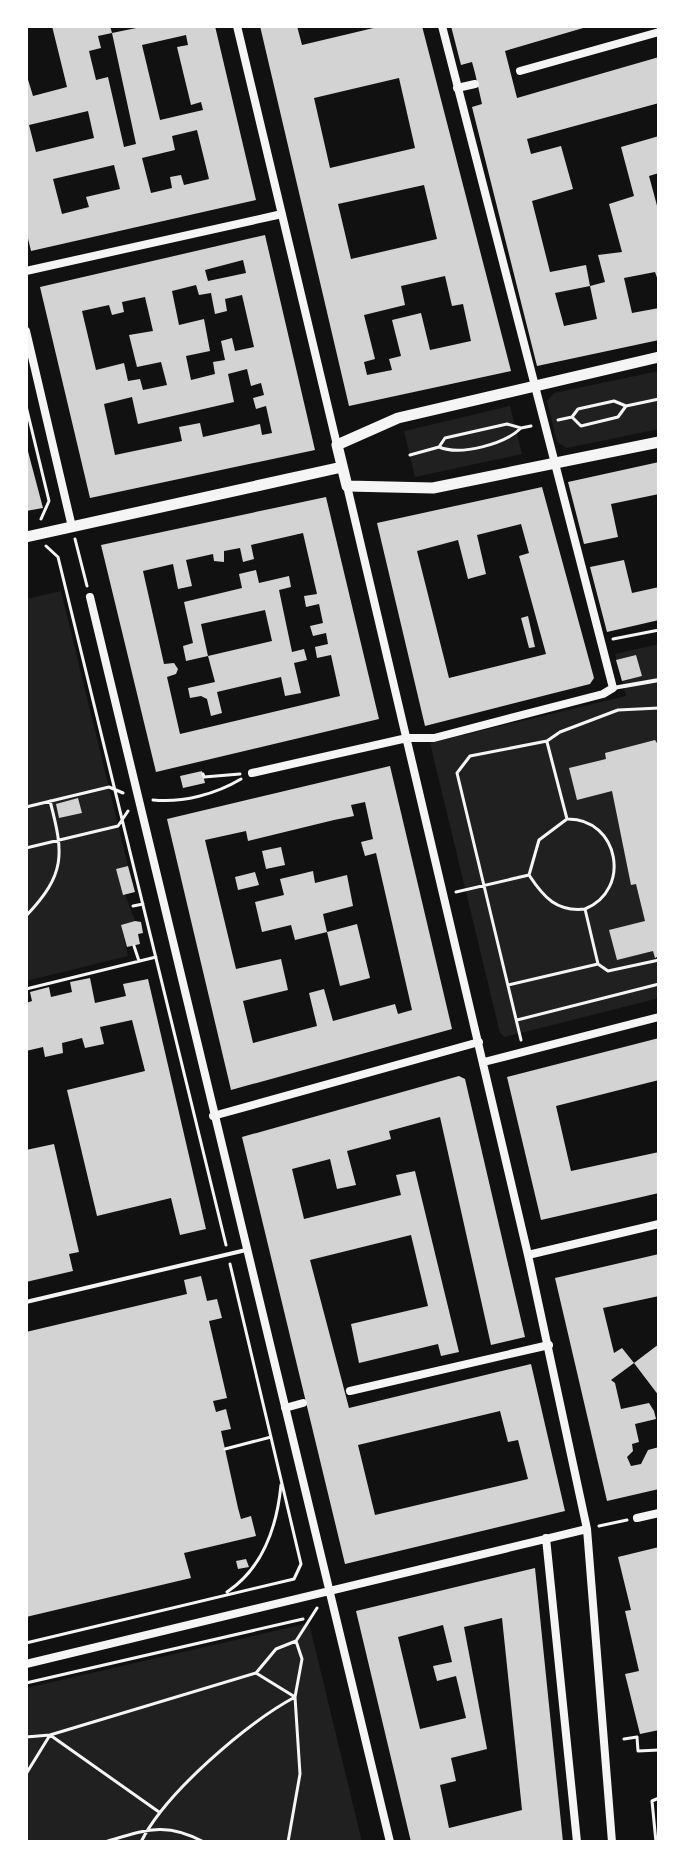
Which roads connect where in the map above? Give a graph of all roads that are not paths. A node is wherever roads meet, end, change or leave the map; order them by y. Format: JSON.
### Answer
{"nodes":[{"id":1,"x":237,"y":26,"type":"edge"},
{"id":2,"x":442,"y":26,"type":"edge"},
{"id":3,"x":659,"y":32,"type":"edge"},
{"id":4,"x":520,"y":71,"type":"dead end"},
{"id":5,"x":475,"y":84,"type":"dead end"},
{"id":6,"x":457,"y":88,"type":"junction"},
{"id":7,"x":282,"y":214,"type":"junction"},
{"id":8,"x":26,"y":271,"type":"edge"},
{"id":9,"x":26,"y":331,"type":"edge"},
{"id":10,"x":659,"y":357,"type":"edge"},
{"id":11,"x":533,"y":385,"type":"junction"},
{"id":12,"x":659,"y":442,"type":"edge"},
{"id":13,"x":337,"y":445,"type":"junction"},
{"id":14,"x":554,"y":465,"type":"junction"},
{"id":15,"x":342,"y":467,"type":"junction"},
{"id":16,"x":347,"y":486,"type":"junction"},
{"id":17,"x":72,"y":527,"type":"junction"},
{"id":18,"x":26,"y":537,"type":"edge"},
{"id":19,"x":90,"y":597,"type":"road end"},
{"id":20,"x":659,"y":680,"type":"edge"},
{"id":21,"x":613,"y":688,"type":"junction"},
{"id":22,"x":407,"y":738,"type":"junction"},
{"id":23,"x":252,"y":773,"type":"road end"},
{"id":24,"x":659,"y":1017,"type":"edge"},
{"id":25,"x":479,"y":1042,"type":"junction"},
{"id":26,"x":484,"y":1062,"type":"junction"},
{"id":27,"x":213,"y":1116,"type":"junction"},
{"id":28,"x":659,"y":1224,"type":"edge"},
{"id":29,"x":246,"y":1250,"type":"junction"},
{"id":30,"x":528,"y":1255,"type":"junction"},
{"id":31,"x":26,"y":1302,"type":"edge"},
{"id":32,"x":549,"y":1345,"type":"junction"},
{"id":33,"x":350,"y":1391,"type":"dead end"},
{"id":34,"x":303,"y":1403,"type":"dead end"},
{"id":35,"x":285,"y":1408,"type":"junction"},
{"id":36,"x":659,"y":1513,"type":"edge"},
{"id":37,"x":637,"y":1518,"type":"road end"},
{"id":38,"x":587,"y":1529,"type":"junction"},
{"id":39,"x":546,"y":1538,"type":"junction"},
{"id":40,"x":327,"y":1592,"type":"junction"},
{"id":41,"x":26,"y":1664,"type":"edge"},
{"id":42,"x":390,"y":1842,"type":"edge"},
{"id":43,"x":577,"y":1842,"type":"edge"},
{"id":44,"x":612,"y":1842,"type":"edge"}],
"edges":[{"from":1,"to":7,"type":"street"},
{"from":2,"to":6,"type":"street"},
{"from":3,"to":4,"type":"street"},
{"from":5,"to":6,"type":"street"},
{"from":6,"to":11,"type":"street"},
{"from":7,"to":8,"type":"street"},
{"from":7,"to":13,"type":"street"},
{"from":9,"to":17,"type":"street"},
{"from":10,"to":11,"type":"street"},
{"from":11,"to":13,"type":"street"},
{"from":11,"to":14,"type":"street"},
{"from":12,"to":14,"type":"street"},
{"from":13,"to":15,"type":"street"},
{"from":14,"to":16,"type":"street"},
{"from":14,"to":21,"type":"street"},
{"from":15,"to":16,"type":"street"},
{"from":15,"to":17,"type":"street"},
{"from":16,"to":22,"type":"street"},
{"from":17,"to":18,"type":"street"},
{"from":19,"to":27,"type":"street"},
{"from":20,"to":21,"type":"lane"},
{"from":21,"to":22,"type":"street"},
{"from":22,"to":23,"type":"street"},
{"from":22,"to":25,"type":"street"},
{"from":24,"to":26,"type":"street"},
{"from":25,"to":26,"type":"street"},
{"from":25,"to":27,"type":"street"},
{"from":26,"to":30,"type":"street"},
{"from":27,"to":29,"type":"street"},
{"from":28,"to":30,"type":"street"},
{"from":29,"to":31,"type":"lane"},
{"from":29,"to":35,"type":"street"},
{"from":30,"to":32,"type":"street"},
{"from":32,"to":33,"type":"street"},
{"from":32,"to":38,"type":"street"},
{"from":34,"to":35,"type":"street"},
{"from":35,"to":40,"type":"street"},
{"from":36,"to":37,"type":"street"},
{"from":38,"to":39,"type":"street"},
{"from":38,"to":44,"type":"street"},
{"from":39,"to":40,"type":"street"},
{"from":39,"to":43,"type":"street"},
{"from":40,"to":41,"type":"street"},
{"from":40,"to":42,"type":"street"}]}
